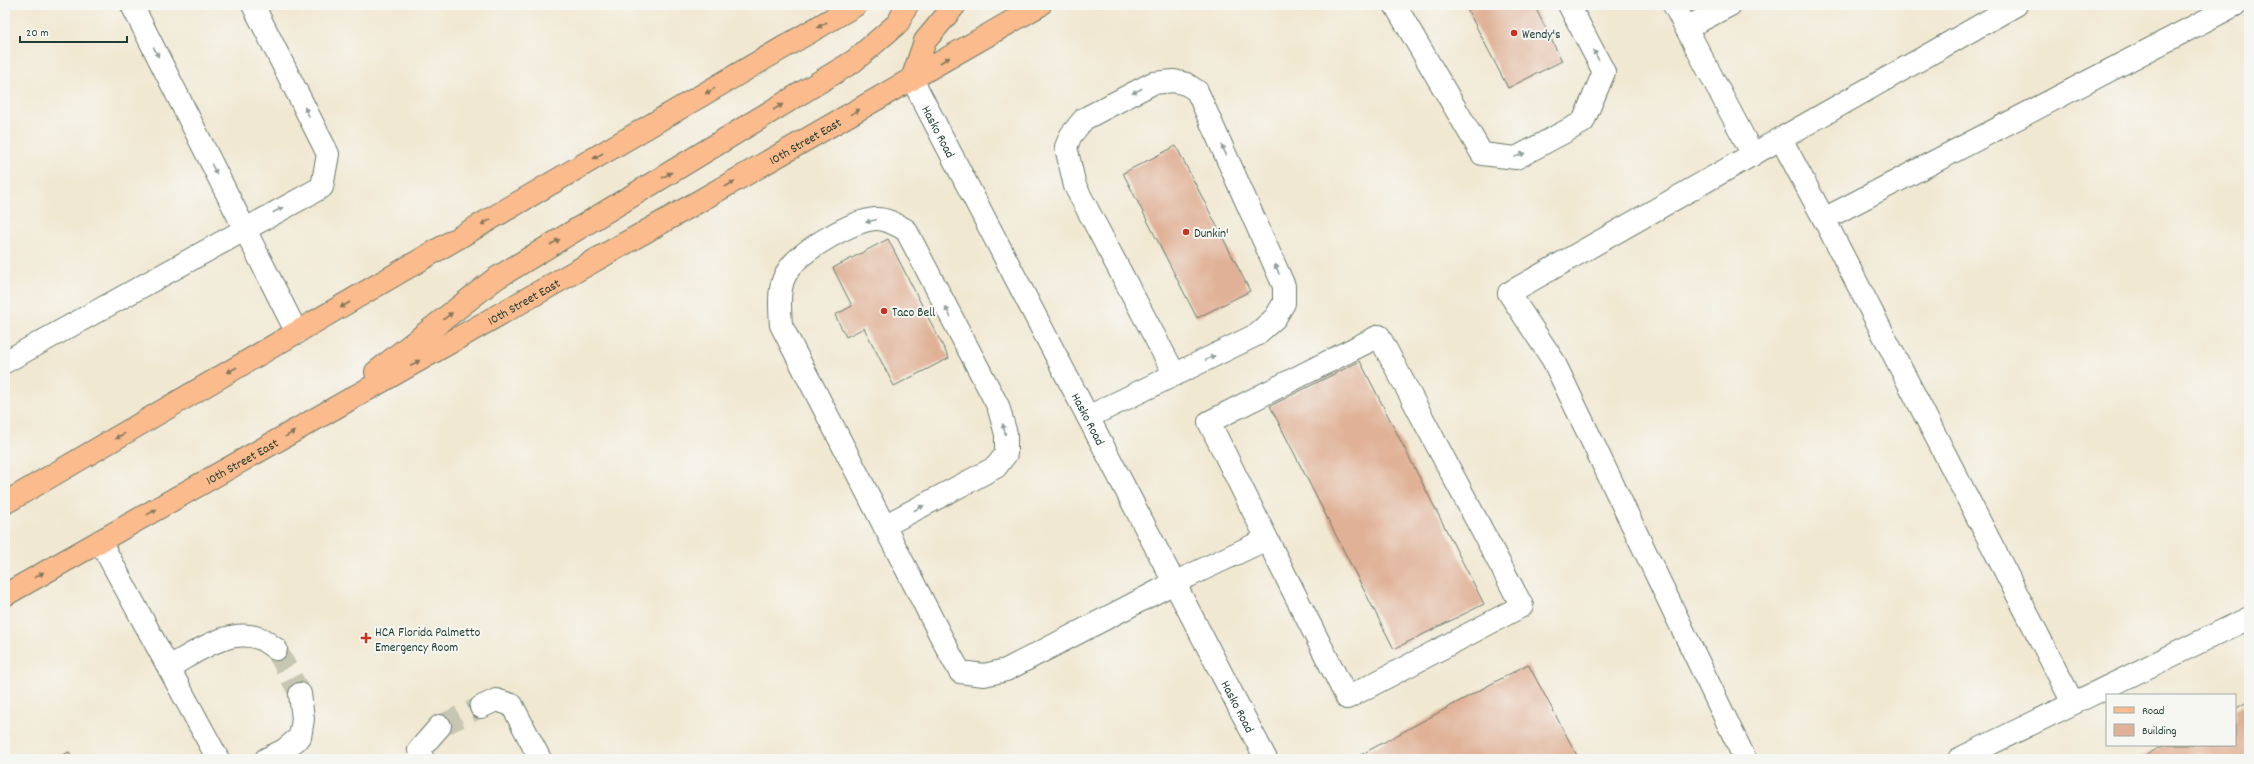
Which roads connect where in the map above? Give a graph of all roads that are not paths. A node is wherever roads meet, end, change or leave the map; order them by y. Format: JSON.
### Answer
{"nodes":[{"id":1,"x":132,"y":5,"type":"edge"},
{"id":2,"x":253,"y":5,"type":"edge"},
{"id":3,"x":856,"y":5,"type":"edge"},
{"id":4,"x":908,"y":5,"type":"edge"},
{"id":5,"x":954,"y":5,"type":"edge"},
{"id":6,"x":1040,"y":5,"type":"edge"},
{"id":7,"x":1395,"y":5,"type":"edge"},
{"id":8,"x":1569,"y":5,"type":"edge"},
{"id":9,"x":1674,"y":5,"type":"edge"},
{"id":10,"x":1730,"y":5,"type":"edge"},
{"id":11,"x":2016,"y":5,"type":"edge"},
{"id":12,"x":2235,"y":5,"type":"edge"},
{"id":13,"x":1686,"y":28,"type":"junction"},
{"id":14,"x":912,"y":79,"type":"junction"},
{"id":15,"x":1781,"y":139,"type":"junction"},
{"id":16,"x":1753,"y":155,"type":"junction"},
{"id":17,"x":1824,"y":219,"type":"junction"},
{"id":18,"x":244,"y":229,"type":"junction"},
{"id":19,"x":297,"y":333,"type":"junction"},
{"id":20,"x":5,"y":362,"type":"edge"},
{"id":21,"x":1174,"y":375,"type":"junction"},
{"id":22,"x":1088,"y":416,"type":"junction"},
{"id":23,"x":319,"y":418,"type":"junction"},
{"id":24,"x":5,"y":503,"type":"edge"},
{"id":25,"x":884,"y":526,"type":"junction"},
{"id":26,"x":1267,"y":539,"type":"junction"},
{"id":27,"x":100,"y":541,"type":"junction"},
{"id":28,"x":1174,"y":583,"type":"junction"},
{"id":29,"x":5,"y":595,"type":"edge"},
{"id":30,"x":2249,"y":618,"type":"edge"},
{"id":31,"x":276,"y":649,"type":"tunnel mouth"},
{"id":32,"x":168,"y":667,"type":"junction"},
{"id":33,"x":300,"y":694,"type":"tunnel mouth"},
{"id":34,"x":2073,"y":703,"type":"junction"},
{"id":35,"x":481,"y":706,"type":"tunnel mouth"},
{"id":36,"x":440,"y":726,"type":"tunnel mouth"},
{"id":37,"x":218,"y":759,"type":"edge"},
{"id":38,"x":266,"y":759,"type":"edge"},
{"id":39,"x":424,"y":759,"type":"edge"},
{"id":40,"x":540,"y":759,"type":"edge"},
{"id":41,"x":1266,"y":759,"type":"edge"},
{"id":42,"x":1745,"y":759,"type":"edge"},
{"id":43,"x":1959,"y":759,"type":"edge"}],
"edges":[{"from":1,"to":18,"type":"street","one_way":true},
{"from":18,"to":2,"type":"street","one_way":true},
{"from":3,"to":19,"type":"main road","one_way":true},
{"from":23,"to":4,"type":"main road","one_way":true},
{"from":5,"to":14,"type":"main road"},
{"from":14,"to":6,"type":"main road","name":"10th Street East","one_way":true},
{"from":7,"to":8,"type":"street","one_way":true},
{"from":9,"to":13,"type":"street"},
{"from":10,"to":13,"type":"street"},
{"from":11,"to":15,"type":"street"},
{"from":12,"to":17,"type":"street"},
{"from":13,"to":16,"type":"street"},
{"from":14,"to":22,"type":"street","name":"Hasko Road"},
{"from":23,"to":14,"type":"main road","name":"10th Street East","one_way":true},
{"from":15,"to":16,"type":"street"},
{"from":15,"to":17,"type":"street"},
{"from":16,"to":42,"type":"street"},
{"from":17,"to":34,"type":"street"},
{"from":18,"to":19,"type":"street"},
{"from":18,"to":20,"type":"street"},
{"from":19,"to":24,"type":"main road","one_way":true},
{"from":21,"to":21,"type":"street","one_way":true},
{"from":21,"to":22,"type":"street"},
{"from":22,"to":28,"type":"street","name":"Hasko Road"},
{"from":27,"to":23,"type":"main road","name":"10th Street East","one_way":true},
{"from":25,"to":25,"type":"street","one_way":true},
{"from":25,"to":28,"type":"street"},
{"from":26,"to":26,"type":"street"},
{"from":26,"to":28,"type":"street"},
{"from":29,"to":27,"type":"main road","name":"10th Street East","one_way":true},
{"from":27,"to":32,"type":"street"},
{"from":28,"to":41,"type":"street","name":"Hasko Road"},
{"from":30,"to":34,"type":"street"},
{"from":31,"to":32,"type":"street"},
{"from":32,"to":37,"type":"street"},
{"from":33,"to":38,"type":"street"},
{"from":34,"to":43,"type":"street"},
{"from":35,"to":40,"type":"street"},
{"from":36,"to":39,"type":"street"}]}
